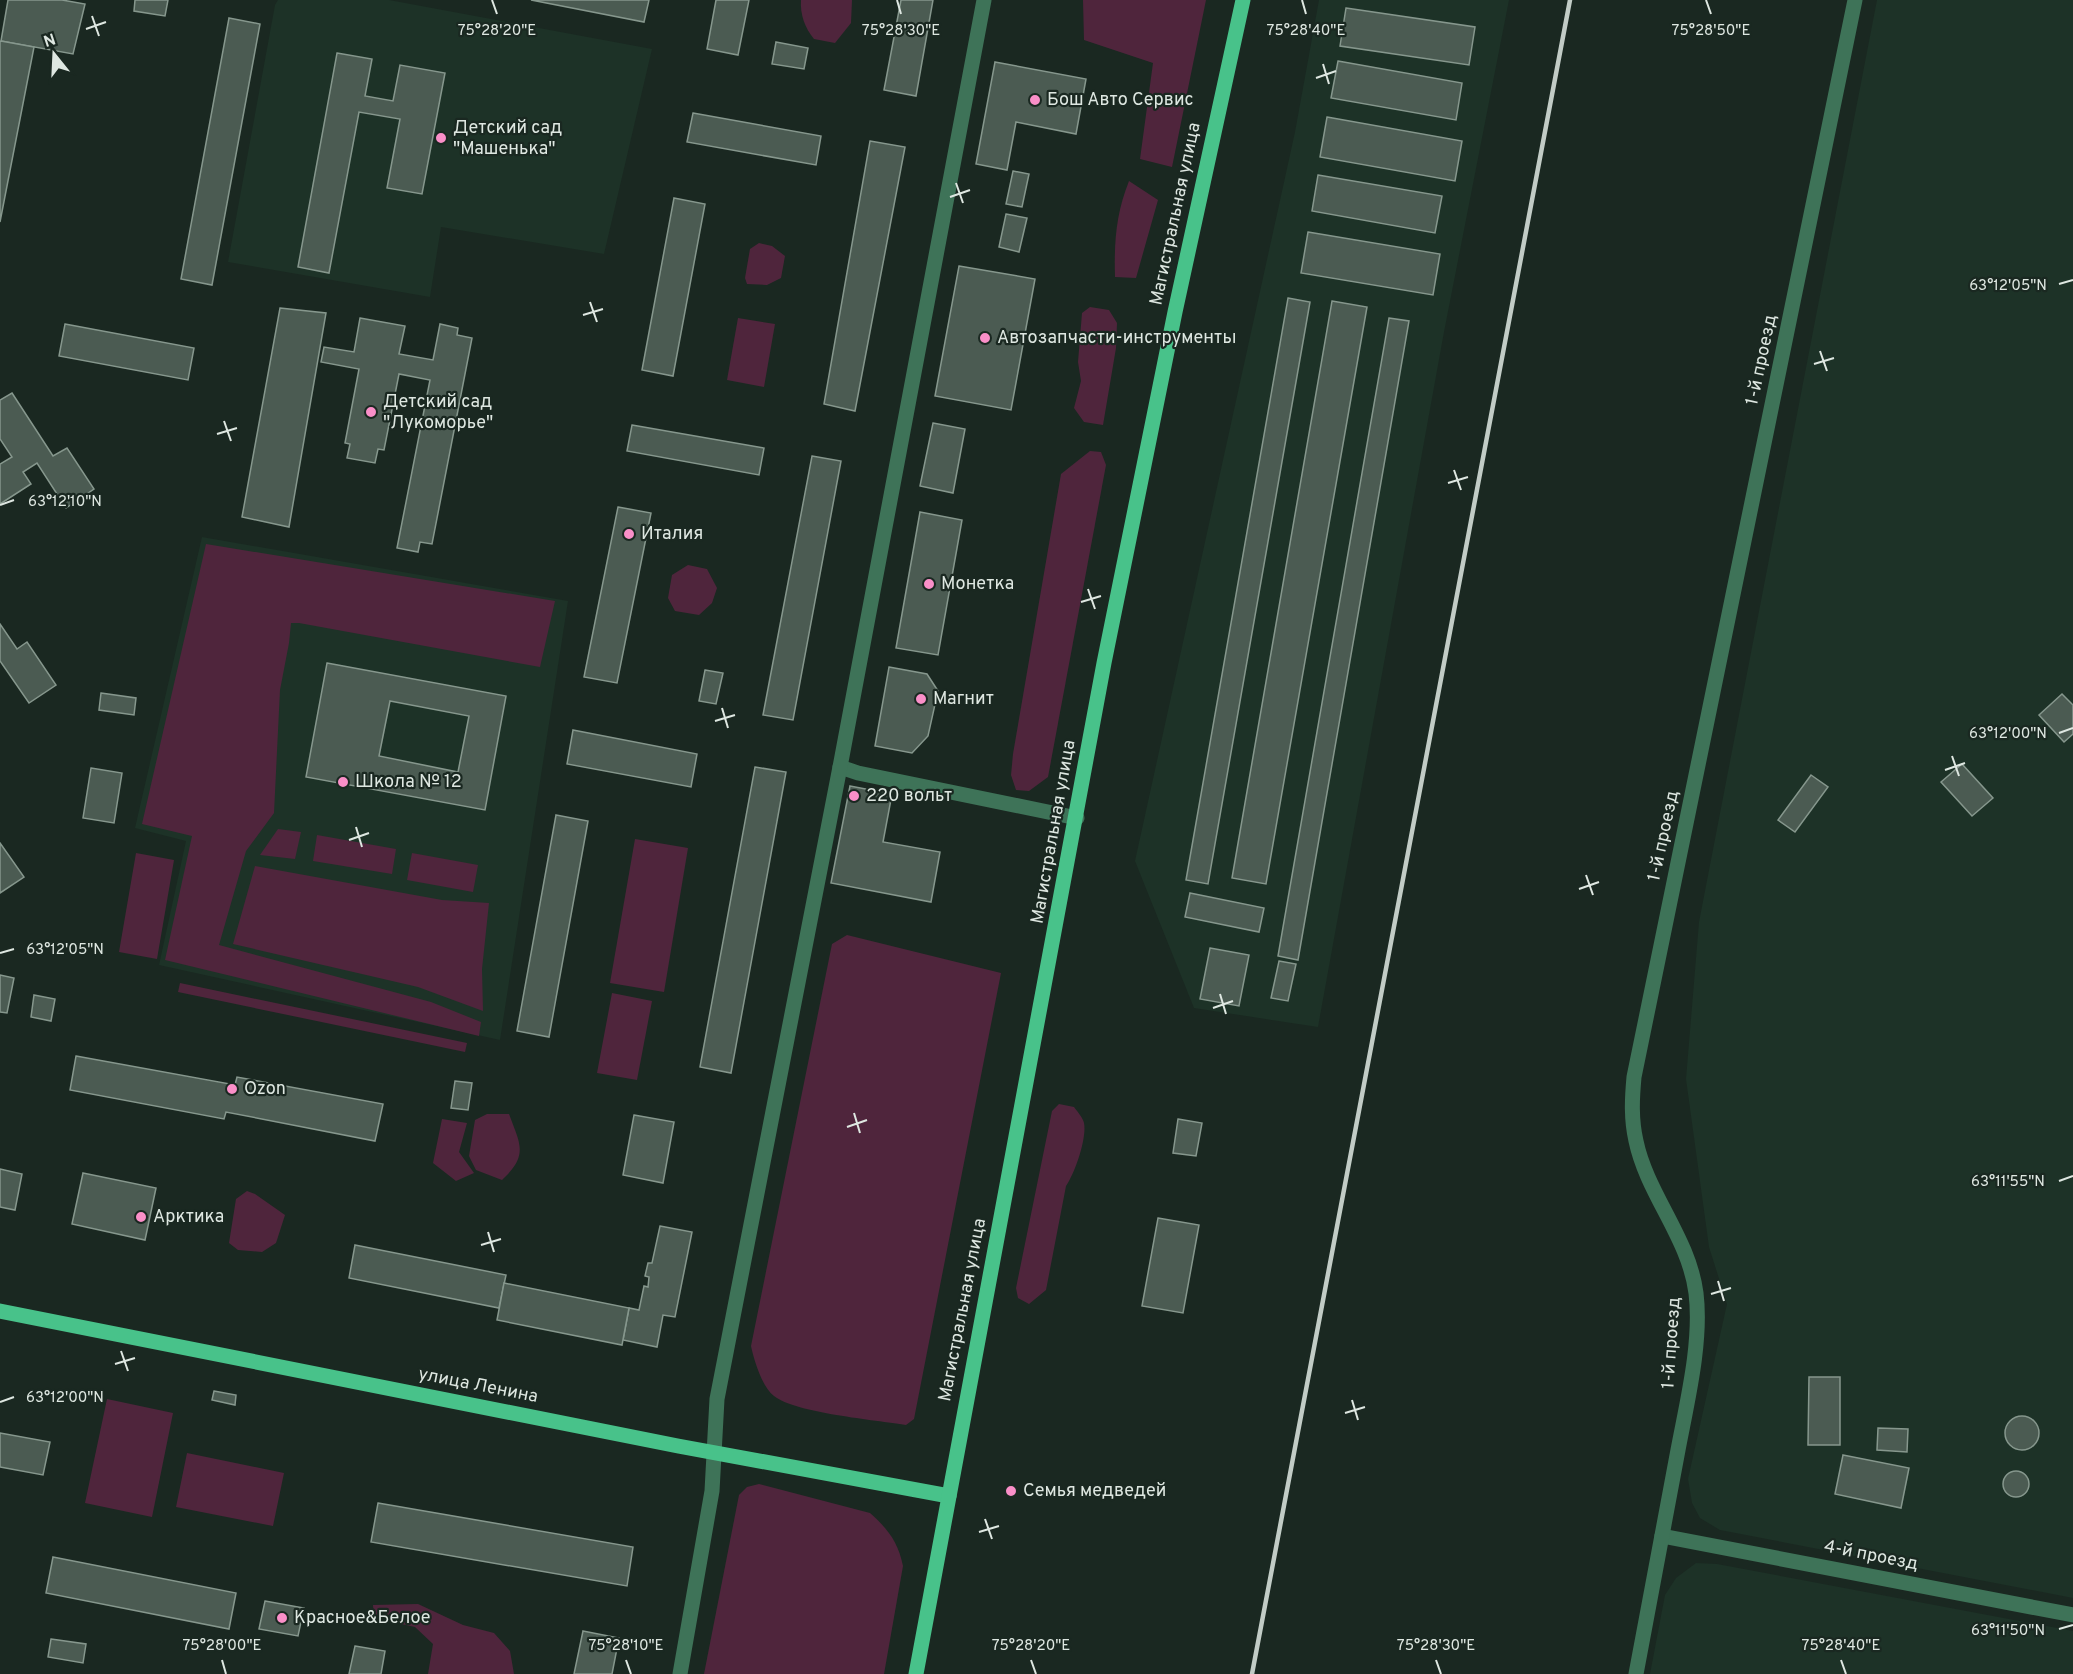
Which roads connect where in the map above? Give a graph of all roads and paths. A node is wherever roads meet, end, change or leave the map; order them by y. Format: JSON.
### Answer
{"nodes":[{"id":1,"x":984,"y":0,"type":"edge"},
{"id":2,"x":1243,"y":0,"type":"edge"},
{"id":3,"x":1855,"y":0,"type":"edge"},
{"id":4,"x":840,"y":767,"type":"junction"},
{"id":5,"x":1077,"y":818,"type":"junction"},
{"id":6,"x":0,"y":1311,"type":"edge"},
{"id":7,"x":714,"y":1452,"type":"junction"},
{"id":8,"x":949,"y":1496,"type":"junction"},
{"id":9,"x":1662,"y":1536,"type":"junction"},
{"id":10,"x":2073,"y":1615,"type":"edge"},
{"id":11,"x":680,"y":1674,"type":"edge"},
{"id":12,"x":916,"y":1674,"type":"edge"},
{"id":13,"x":1636,"y":1674,"type":"edge"}],
"edges":[{"from":1,"to":4,"type":"street"},
{"from":2,"to":5,"type":"main road","name":"Магистральная улица"},
{"from":3,"to":9,"type":"street","name":"1-й проезд"},
{"from":4,"to":5,"type":"street"},
{"from":4,"to":7,"type":"street"},
{"from":5,"to":8,"type":"main road","name":"Магистральная улица"},
{"from":6,"to":7,"type":"main road","name":"улица Ленина"},
{"from":7,"to":8,"type":"main road","name":"улица Ленина"},
{"from":7,"to":11,"type":"street"},
{"from":8,"to":12,"type":"main road","name":"Магистральная улица"},
{"from":9,"to":10,"type":"street","name":"4-й проезд"},
{"from":9,"to":13,"type":"street","name":"1-й проезд"}]}
